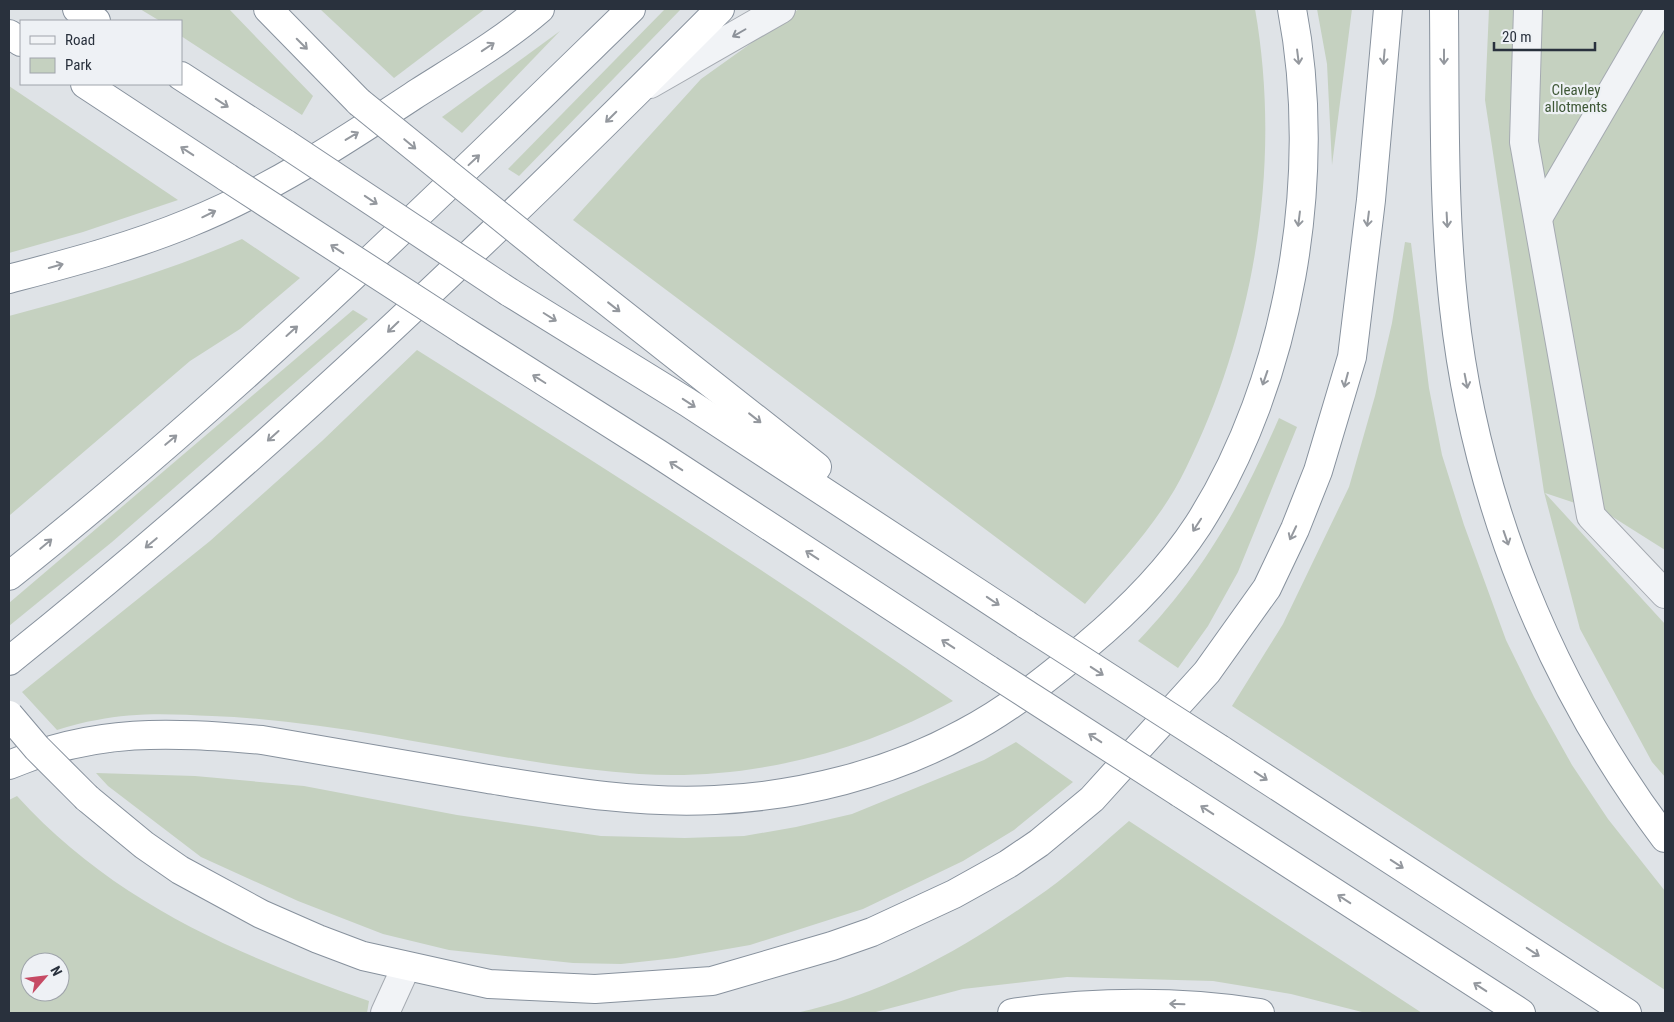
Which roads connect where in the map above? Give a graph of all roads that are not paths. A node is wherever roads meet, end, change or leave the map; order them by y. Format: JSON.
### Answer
{"nodes":[{"id":1,"x":77,"y":9,"type":"edge"},
{"id":2,"x":268,"y":9,"type":"edge"},
{"id":3,"x":540,"y":9,"type":"edge"},
{"id":4,"x":631,"y":9,"type":"edge"},
{"id":5,"x":720,"y":9,"type":"edge"},
{"id":6,"x":781,"y":9,"type":"edge"},
{"id":7,"x":1292,"y":9,"type":"edge"},
{"id":8,"x":1388,"y":9,"type":"edge"},
{"id":9,"x":1444,"y":9,"type":"edge"},
{"id":10,"x":1528,"y":9,"type":"edge"},
{"id":11,"x":1660,"y":9,"type":"edge"},
{"id":12,"x":94,"y":20,"type":"edge"},
{"id":13,"x":9,"y":34,"type":"edge"},
{"id":14,"x":20,"y":41,"type":"edge"},
{"id":15,"x":182,"y":77,"type":"edge"},
{"id":16,"x":87,"y":85,"type":"edge"},
{"id":17,"x":639,"y":90,"type":"junction"},
{"id":18,"x":1538,"y":218,"type":"junction"},
{"id":19,"x":9,"y":279,"type":"edge"},
{"id":20,"x":9,"y":576,"type":"edge"},
{"id":21,"x":958,"y":578,"type":"junction"},
{"id":22,"x":1665,"y":594,"type":"edge"},
{"id":23,"x":9,"y":661,"type":"edge"},
{"id":24,"x":9,"y":715,"type":"edge"},
{"id":25,"x":9,"y":765,"type":"edge"},
{"id":26,"x":1665,"y":838,"type":"edge"},
{"id":27,"x":406,"y":967,"type":"junction"},
{"id":28,"x":384,"y":1013,"type":"edge"},
{"id":29,"x":1012,"y":1013,"type":"edge"},
{"id":30,"x":1260,"y":1013,"type":"edge"},
{"id":31,"x":1521,"y":1013,"type":"edge"},
{"id":32,"x":1627,"y":1013,"type":"edge"}],
"edges":[{"from":1,"to":12,"type":"highway"},
{"from":2,"to":21,"type":"highway","one_way":true,"bridge":true},
{"from":19,"to":3,"type":"highway","one_way":true},
{"from":20,"to":4,"type":"highway","one_way":true},
{"from":5,"to":17,"type":"highway"},
{"from":6,"to":17,"type":"lane","one_way":true},
{"from":7,"to":25,"type":"highway","one_way":true},
{"from":8,"to":27,"type":"highway","one_way":true},
{"from":9,"to":26,"type":"highway","one_way":true},
{"from":10,"to":18,"type":"lane"},
{"from":11,"to":18,"type":"lane"},
{"from":13,"to":14,"type":"highway"},
{"from":15,"to":21,"type":"highway","one_way":true,"bridge":true},
{"from":31,"to":16,"type":"highway","one_way":true,"bridge":true},
{"from":17,"to":23,"type":"highway","one_way":true},
{"from":18,"to":22,"type":"lane"},
{"from":21,"to":32,"type":"highway","one_way":true,"bridge":true},
{"from":24,"to":27,"type":"highway","bridge":true},
{"from":27,"to":28,"type":"lane"},
{"from":30,"to":29,"type":"highway","one_way":true}]}
